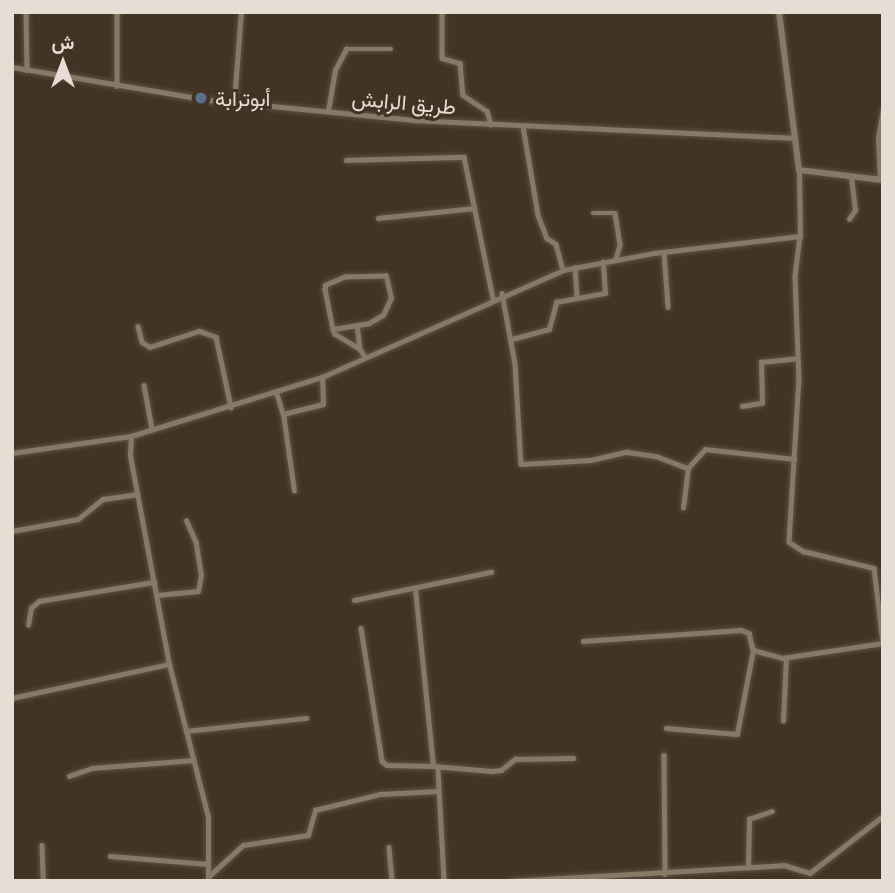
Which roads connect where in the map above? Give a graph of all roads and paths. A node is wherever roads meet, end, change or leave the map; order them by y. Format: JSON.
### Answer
{"nodes":[{"id":1,"x":26,"y":12,"type":"edge"},
{"id":2,"x":117,"y":12,"type":"edge"},
{"id":3,"x":241,"y":12,"type":"edge"},
{"id":4,"x":442,"y":12,"type":"edge"},
{"id":5,"x":779,"y":12,"type":"edge"},
{"id":6,"x":391,"y":49,"type":"dead end"},
{"id":7,"x":12,"y":67,"type":"edge"},
{"id":8,"x":27,"y":70,"type":"junction"},
{"id":9,"x":117,"y":87,"type":"junction"},
{"id":10,"x":234,"y":102,"type":"junction"},
{"id":11,"x":883,"y":109,"type":"edge"},
{"id":12,"x":328,"y":111,"type":"junction"},
{"id":13,"x":491,"y":124,"type":"junction"},
{"id":14,"x":523,"y":126,"type":"junction"},
{"id":15,"x":795,"y":138,"type":"junction"},
{"id":16,"x":346,"y":160,"type":"dead end"},
{"id":17,"x":799,"y":170,"type":"junction"},
{"id":18,"x":851,"y":175,"type":"junction"},
{"id":19,"x":881,"y":180,"type":"edge"},
{"id":20,"x":474,"y":208,"type":"junction"},
{"id":21,"x":593,"y":213,"type":"dead end"},
{"id":22,"x":378,"y":218,"type":"dead end"},
{"id":23,"x":849,"y":219,"type":"dead end"},
{"id":24,"x":800,"y":236,"type":"junction"},
{"id":25,"x":664,"y":252,"type":"junction"},
{"id":26,"x":616,"y":258,"type":"junction"},
{"id":27,"x":603,"y":261,"type":"junction"},
{"id":28,"x":575,"y":266,"type":"junction"},
{"id":29,"x":563,"y":270,"type":"junction"},
{"id":30,"x":502,"y":293,"type":"junction"},
{"id":31,"x":493,"y":298,"type":"junction"},
{"id":32,"x":577,"y":298,"type":"junction"},
{"id":33,"x":668,"y":307,"type":"dead end"},
{"id":34,"x":357,"y":325,"type":"junction"},
{"id":35,"x":138,"y":326,"type":"dead end"},
{"id":36,"x":333,"y":329,"type":"junction"},
{"id":37,"x":512,"y":339,"type":"junction"},
{"id":38,"x":360,"y":349,"type":"junction"},
{"id":39,"x":365,"y":357,"type":"junction"},
{"id":40,"x":797,"y":358,"type":"junction"},
{"id":41,"x":322,"y":377,"type":"junction"},
{"id":42,"x":144,"y":384,"type":"dead end"},
{"id":43,"x":277,"y":394,"type":"junction"},
{"id":44,"x":742,"y":406,"type":"dead end"},
{"id":45,"x":231,"y":408,"type":"junction"},
{"id":46,"x":283,"y":414,"type":"junction"},
{"id":47,"x":152,"y":429,"type":"junction"},
{"id":48,"x":131,"y":436,"type":"junction"},
{"id":49,"x":12,"y":453,"type":"edge"},
{"id":50,"x":794,"y":459,"type":"junction"},
{"id":51,"x":688,"y":468,"type":"junction"},
{"id":52,"x":294,"y":491,"type":"dead end"},
{"id":53,"x":138,"y":494,"type":"junction"},
{"id":54,"x":683,"y":508,"type":"dead end"},
{"id":55,"x":186,"y":521,"type":"dead end"},
{"id":56,"x":12,"y":531,"type":"edge"},
{"id":57,"x":491,"y":572,"type":"dead end"},
{"id":58,"x":155,"y":582,"type":"junction"},
{"id":59,"x":415,"y":588,"type":"junction"},
{"id":60,"x":157,"y":595,"type":"junction"},
{"id":61,"x":355,"y":600,"type":"dead end"},
{"id":62,"x":28,"y":625,"type":"dead end"},
{"id":63,"x":361,"y":628,"type":"dead end"},
{"id":64,"x":583,"y":641,"type":"dead end"},
{"id":65,"x":883,"y":642,"type":"edge"},
{"id":66,"x":753,"y":650,"type":"junction"},
{"id":67,"x":786,"y":658,"type":"junction"},
{"id":68,"x":169,"y":664,"type":"junction"},
{"id":69,"x":12,"y":698,"type":"edge"},
{"id":70,"x":306,"y":718,"type":"dead end"},
{"id":71,"x":783,"y":722,"type":"dead end"},
{"id":72,"x":666,"y":728,"type":"dead end"},
{"id":73,"x":186,"y":731,"type":"junction"},
{"id":74,"x":664,"y":755,"type":"dead end"},
{"id":75,"x":573,"y":758,"type":"dead end"},
{"id":76,"x":194,"y":760,"type":"junction"},
{"id":77,"x":435,"y":767,"type":"junction"},
{"id":78,"x":69,"y":776,"type":"dead end"},
{"id":79,"x":438,"y":792,"type":"junction"},
{"id":80,"x":772,"y":811,"type":"dead end"},
{"id":81,"x":883,"y":816,"type":"edge"},
{"id":82,"x":42,"y":845,"type":"dead end"},
{"id":83,"x":389,"y":847,"type":"dead end"},
{"id":84,"x":110,"y":856,"type":"dead end"},
{"id":85,"x":209,"y":864,"type":"junction"},
{"id":86,"x":748,"y":868,"type":"junction"},
{"id":87,"x":665,"y":874,"type":"junction"},
{"id":88,"x":208,"y":879,"type":"edge"},
{"id":89,"x":43,"y":881,"type":"edge"},
{"id":90,"x":392,"y":881,"type":"edge"},
{"id":91,"x":444,"y":881,"type":"edge"},
{"id":92,"x":510,"y":881,"type":"edge"}],
"edges":[{"from":1,"to":8,"type":"street"},
{"from":2,"to":9,"type":"street"},
{"from":3,"to":10,"type":"street"},
{"from":4,"to":13,"type":"street"},
{"from":5,"to":15,"type":"main road"},
{"from":6,"to":12,"type":"street"},
{"from":7,"to":8,"type":"street","name":"طريق الرابش"},
{"from":8,"to":9,"type":"street","name":"طريق الرابش"},
{"from":9,"to":10,"type":"street","name":"طريق الرابش"},
{"from":10,"to":12,"type":"street","name":"طريق الرابش"},
{"from":11,"to":19,"type":"street"},
{"from":12,"to":13,"type":"street","name":"طريق الرابش"},
{"from":13,"to":14,"type":"street","name":"طريق الرابش"},
{"from":14,"to":15,"type":"street","name":"طريق الرابش"},
{"from":14,"to":29,"type":"street"},
{"from":15,"to":17,"type":"main road"},
{"from":16,"to":20,"type":"street"},
{"from":17,"to":18,"type":"main road"},
{"from":17,"to":24,"type":"street"},
{"from":18,"to":19,"type":"main road"},
{"from":18,"to":23,"type":"street"},
{"from":20,"to":22,"type":"street"},
{"from":20,"to":31,"type":"street"},
{"from":21,"to":26,"type":"street"},
{"from":24,"to":25,"type":"street"},
{"from":24,"to":40,"type":"street"},
{"from":25,"to":26,"type":"street"},
{"from":25,"to":33,"type":"street"},
{"from":26,"to":27,"type":"street"},
{"from":27,"to":28,"type":"street"},
{"from":27,"to":32,"type":"street"},
{"from":28,"to":29,"type":"street"},
{"from":28,"to":32,"type":"street"},
{"from":29,"to":30,"type":"street"},
{"from":30,"to":31,"type":"street"},
{"from":30,"to":37,"type":"street"},
{"from":31,"to":39,"type":"street"},
{"from":32,"to":37,"type":"street"},
{"from":34,"to":36,"type":"street"},
{"from":34,"to":36,"type":"street"},
{"from":34,"to":38,"type":"street"},
{"from":35,"to":45,"type":"street"},
{"from":36,"to":38,"type":"street"},
{"from":37,"to":51,"type":"street"},
{"from":38,"to":39,"type":"street"},
{"from":39,"to":41,"type":"street"},
{"from":40,"to":44,"type":"street"},
{"from":40,"to":50,"type":"street"},
{"from":41,"to":43,"type":"street"},
{"from":41,"to":46,"type":"street"},
{"from":42,"to":47,"type":"street"},
{"from":43,"to":45,"type":"street"},
{"from":43,"to":46,"type":"street"},
{"from":45,"to":47,"type":"street"},
{"from":46,"to":52,"type":"street"},
{"from":47,"to":48,"type":"street"},
{"from":48,"to":49,"type":"street"},
{"from":48,"to":53,"type":"street"},
{"from":50,"to":51,"type":"street"},
{"from":50,"to":65,"type":"street"},
{"from":51,"to":54,"type":"street"},
{"from":53,"to":56,"type":"street"},
{"from":53,"to":58,"type":"street"},
{"from":55,"to":60,"type":"street"},
{"from":57,"to":59,"type":"street"},
{"from":58,"to":60,"type":"street"},
{"from":58,"to":62,"type":"street"},
{"from":59,"to":61,"type":"street"},
{"from":59,"to":77,"type":"street"},
{"from":60,"to":68,"type":"street"},
{"from":63,"to":77,"type":"street"},
{"from":64,"to":66,"type":"street"},
{"from":65,"to":67,"type":"street"},
{"from":66,"to":67,"type":"street"},
{"from":66,"to":72,"type":"street"},
{"from":67,"to":71,"type":"street"},
{"from":68,"to":69,"type":"street"},
{"from":68,"to":73,"type":"street"},
{"from":70,"to":73,"type":"street"},
{"from":73,"to":76,"type":"street"},
{"from":74,"to":87,"type":"street"},
{"from":75,"to":77,"type":"street"},
{"from":76,"to":78,"type":"street"},
{"from":76,"to":85,"type":"street"},
{"from":77,"to":79,"type":"street"},
{"from":79,"to":88,"type":"street"},
{"from":79,"to":91,"type":"street"},
{"from":80,"to":86,"type":"street"},
{"from":81,"to":86,"type":"street"},
{"from":82,"to":89,"type":"street"},
{"from":83,"to":90,"type":"street"},
{"from":84,"to":85,"type":"street"},
{"from":85,"to":88,"type":"street"},
{"from":86,"to":87,"type":"street"},
{"from":87,"to":92,"type":"street"}]}
